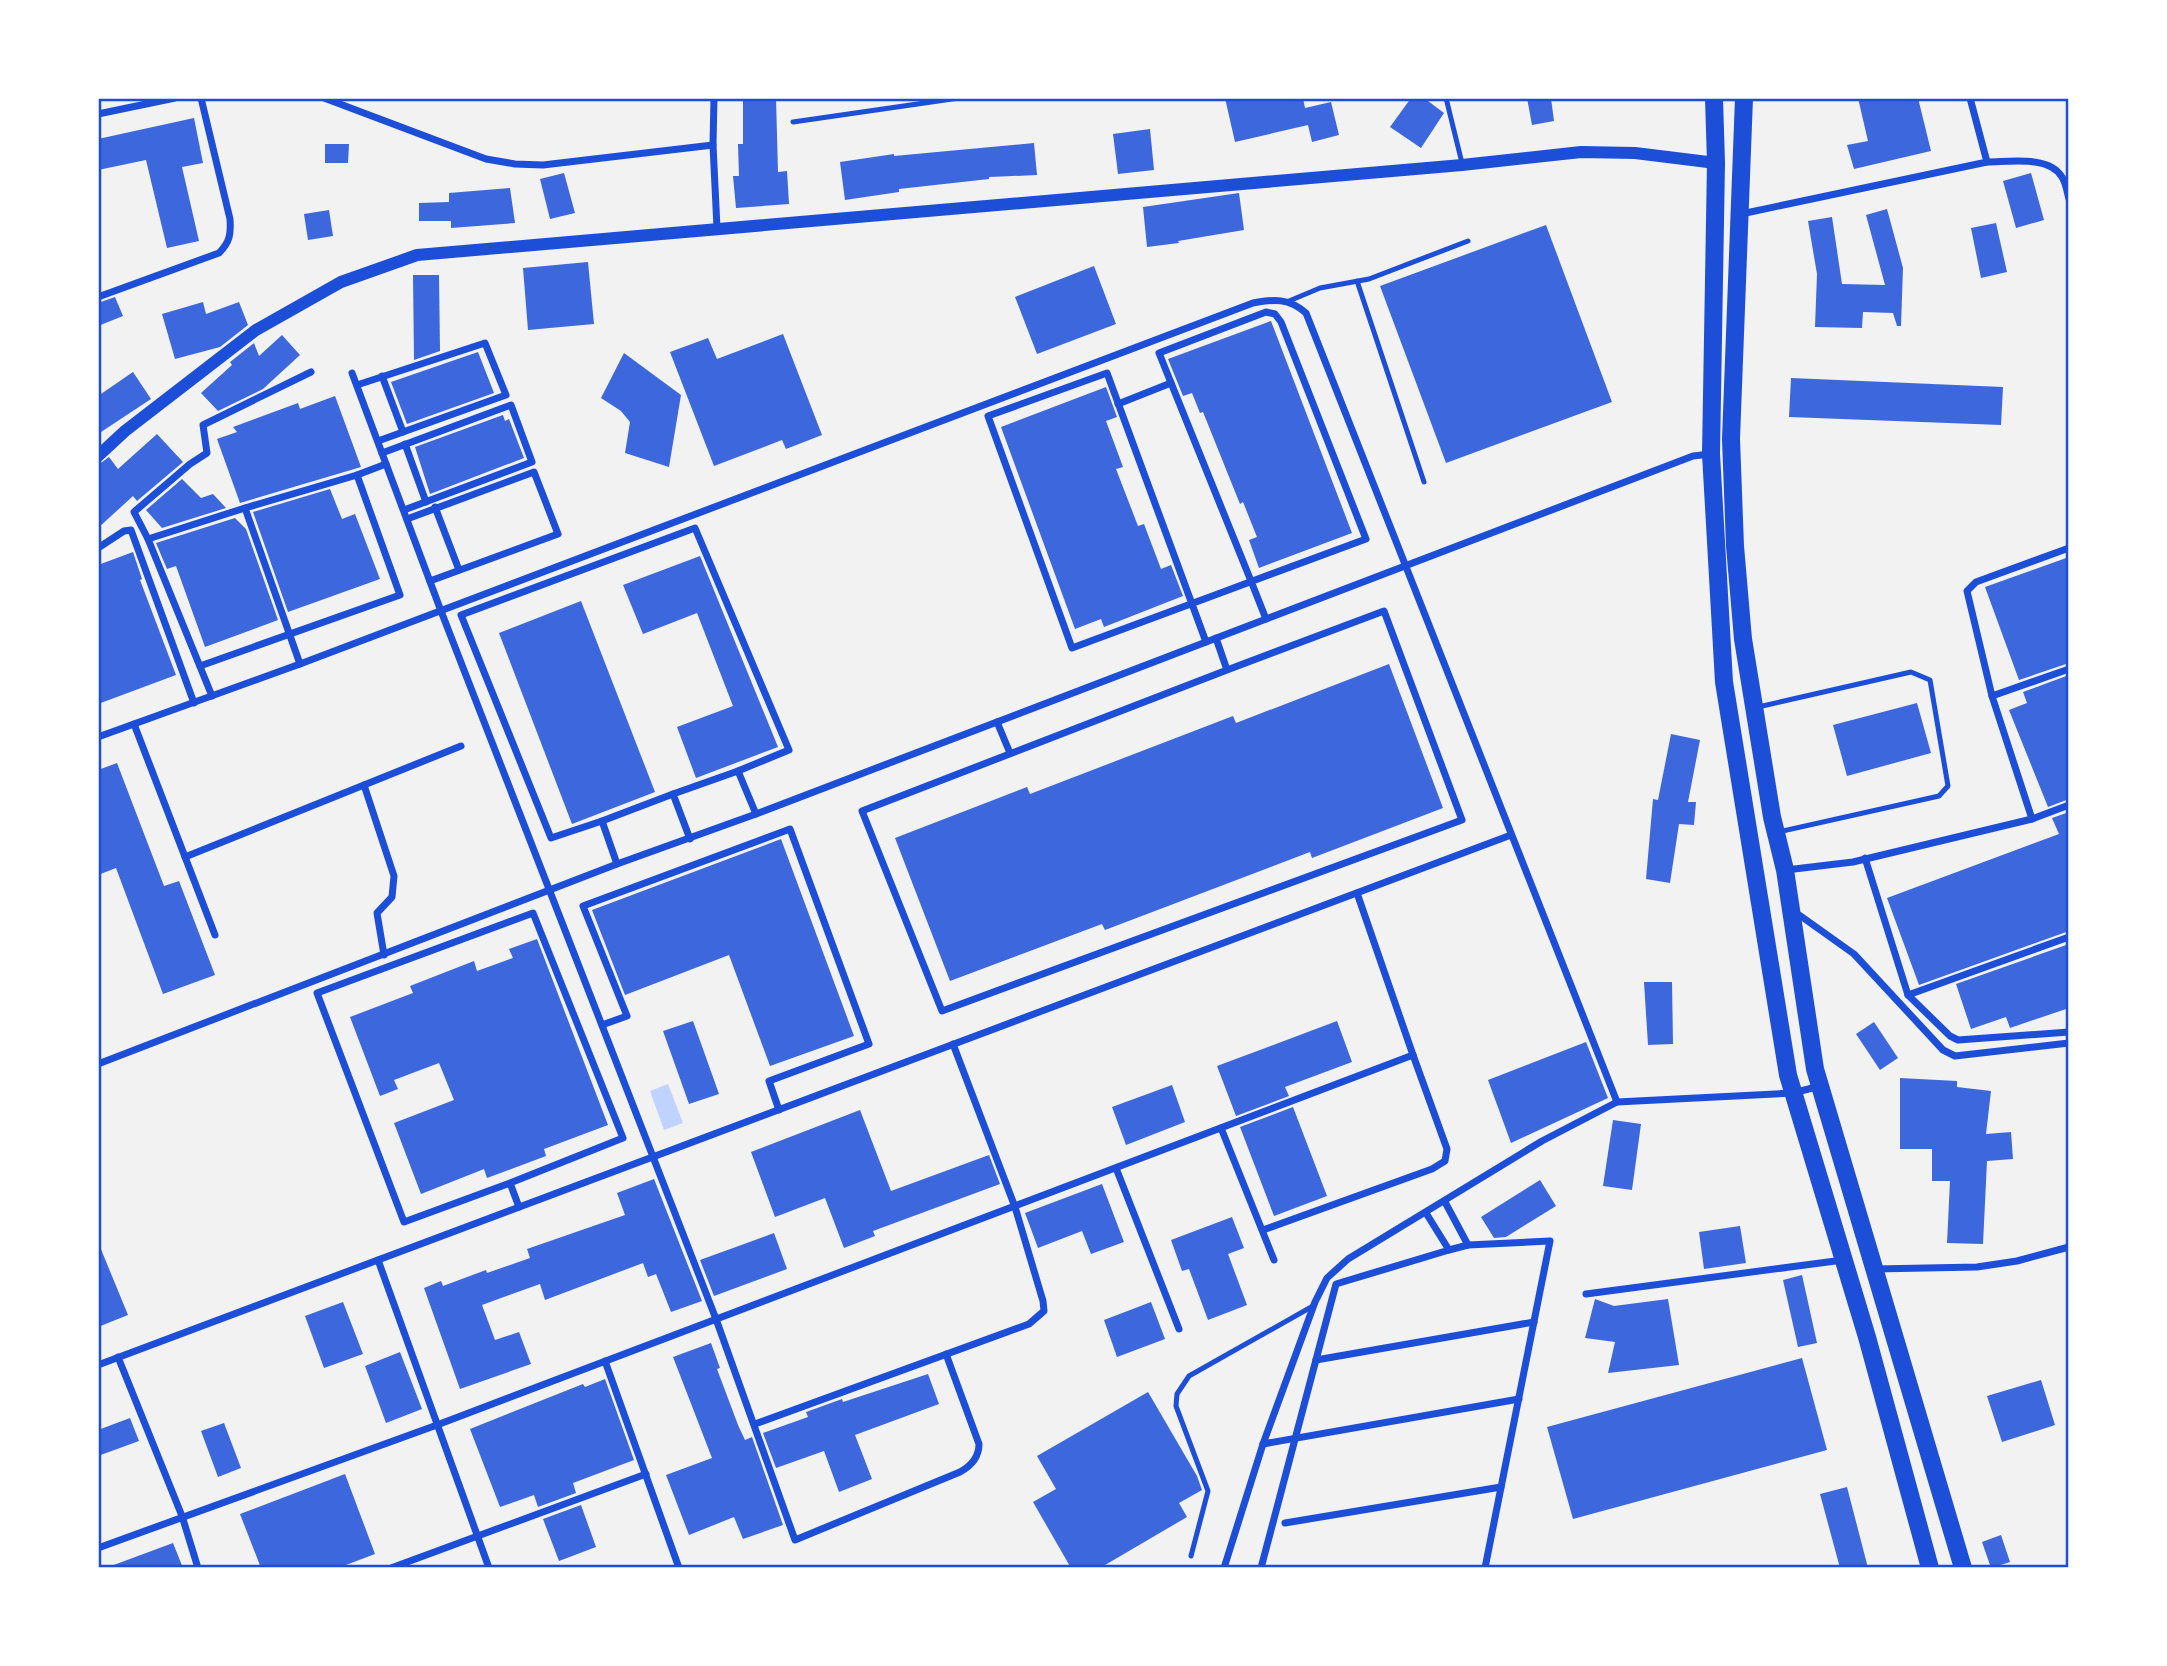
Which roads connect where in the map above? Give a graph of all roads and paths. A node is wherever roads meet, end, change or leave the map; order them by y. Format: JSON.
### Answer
{"nodes":[{"id":1,"x":175,"y":98,"type":"edge"},
{"id":2,"x":201,"y":98,"type":"edge"},
{"id":3,"x":324,"y":98,"type":"edge"},
{"id":4,"x":714,"y":98,"type":"edge"},
{"id":5,"x":959,"y":98,"type":"edge"},
{"id":6,"x":1446,"y":98,"type":"edge"},
{"id":7,"x":1714,"y":98,"type":"edge"},
{"id":8,"x":1744,"y":98,"type":"edge"},
{"id":9,"x":1970,"y":98,"type":"edge"},
{"id":10,"x":98,"y":114,"type":"edge"},
{"id":11,"x":793,"y":122,"type":"dead end"},
{"id":12,"x":713,"y":145,"type":"junction"},
{"id":13,"x":1987,"y":162,"type":"junction"},
{"id":14,"x":1716,"y":163,"type":"junction"},
{"id":15,"x":1462,"y":165,"type":"junction"},
{"id":16,"x":2069,"y":199,"type":"edge"},
{"id":17,"x":1739,"y":215,"type":"junction"},
{"id":18,"x":717,"y":228,"type":"junction"},
{"id":19,"x":1468,"y":241,"type":"dead end"},
{"id":20,"x":1357,"y":281,"type":"junction"},
{"id":21,"x":98,"y":297,"type":"edge"},
{"id":22,"x":1289,"y":301,"type":"junction"},
{"id":23,"x":311,"y":372,"type":"dead end"},
{"id":24,"x":352,"y":373,"type":"dead end"},
{"id":25,"x":382,"y":376,"type":"junction"},
{"id":26,"x":1171,"y":383,"type":"junction"},
{"id":27,"x":357,"y":385,"type":"junction"},
{"id":28,"x":1118,"y":404,"type":"junction"},
{"id":29,"x":403,"y":432,"type":"junction"},
{"id":30,"x":378,"y":441,"type":"junction"},
{"id":31,"x":405,"y":444,"type":"junction"},
{"id":32,"x":382,"y":453,"type":"junction"},
{"id":33,"x":1711,"y":454,"type":"junction"},
{"id":34,"x":98,"y":456,"type":"edge"},
{"id":35,"x":386,"y":464,"type":"junction"},
{"id":36,"x":357,"y":475,"type":"junction"},
{"id":37,"x":1424,"y":482,"type":"dead end"},
{"id":38,"x":426,"y":502,"type":"junction"},
{"id":39,"x":435,"y":507,"type":"junction"},
{"id":40,"x":245,"y":509,"type":"junction"},
{"id":41,"x":405,"y":514,"type":"junction"},
{"id":42,"x":148,"y":539,"type":"junction"},
{"id":43,"x":98,"y":548,"type":"edge"},
{"id":44,"x":2069,"y":548,"type":"edge"},
{"id":45,"x":1406,"y":565,"type":"junction"},
{"id":46,"x":458,"y":570,"type":"junction"},
{"id":47,"x":430,"y":581,"type":"junction"},
{"id":48,"x":1251,"y":581,"type":"junction"},
{"id":49,"x":1192,"y":604,"type":"junction"},
{"id":50,"x":441,"y":611,"type":"junction"},
{"id":51,"x":1266,"y":619,"type":"junction"},
{"id":52,"x":290,"y":635,"type":"junction"},
{"id":53,"x":1216,"y":638,"type":"junction"},
{"id":54,"x":1743,"y":639,"type":"junction"},
{"id":55,"x":1206,"y":642,"type":"junction"},
{"id":56,"x":1722,"y":643,"type":"junction"},
{"id":57,"x":300,"y":664,"type":"junction"},
{"id":58,"x":200,"y":666,"type":"junction"},
{"id":59,"x":1227,"y":670,"type":"junction"},
{"id":60,"x":2069,"y":670,"type":"edge"},
{"id":61,"x":212,"y":696,"type":"junction"},
{"id":62,"x":1992,"y":696,"type":"junction"},
{"id":63,"x":194,"y":703,"type":"junction"},
{"id":64,"x":1755,"y":708,"type":"junction"},
{"id":65,"x":997,"y":722,"type":"junction"},
{"id":66,"x":134,"y":724,"type":"junction"},
{"id":67,"x":98,"y":736,"type":"edge"},
{"id":68,"x":461,"y":746,"type":"dead end"},
{"id":69,"x":1010,"y":753,"type":"junction"},
{"id":70,"x":738,"y":771,"type":"junction"},
{"id":71,"x":364,"y":785,"type":"junction"},
{"id":72,"x":673,"y":794,"type":"junction"},
{"id":73,"x":2069,"y":805,"type":"edge"},
{"id":74,"x":756,"y":814,"type":"junction"},
{"id":75,"x":2032,"y":819,"type":"junction"},
{"id":76,"x":601,"y":821,"type":"junction"},
{"id":77,"x":1776,"y":833,"type":"junction"},
{"id":78,"x":1511,"y":835,"type":"junction"},
{"id":79,"x":690,"y":839,"type":"junction"},
{"id":80,"x":185,"y":857,"type":"junction"},
{"id":81,"x":1865,"y":858,"type":"junction"},
{"id":82,"x":617,"y":864,"type":"junction"},
{"id":83,"x":1785,"y":870,"type":"junction"},
{"id":84,"x":550,"y":892,"type":"junction"},
{"id":85,"x":1357,"y":893,"type":"junction"},
{"id":86,"x":1791,"y":910,"type":"junction"},
{"id":87,"x":215,"y":935,"type":"dead end"},
{"id":88,"x":2069,"y":937,"type":"edge"},
{"id":89,"x":384,"y":955,"type":"junction"},
{"id":90,"x":1908,"y":995,"type":"junction"},
{"id":91,"x":602,"y":1025,"type":"junction"},
{"id":92,"x":2069,"y":1032,"type":"edge"},
{"id":93,"x":2069,"y":1043,"type":"edge"},
{"id":94,"x":953,"y":1044,"type":"junction"},
{"id":95,"x":1413,"y":1055,"type":"junction"},
{"id":96,"x":98,"y":1065,"type":"edge"},
{"id":97,"x":1820,"y":1086,"type":"junction"},
{"id":98,"x":1793,"y":1093,"type":"junction"},
{"id":99,"x":1617,"y":1102,"type":"junction"},
{"id":100,"x":779,"y":1110,"type":"junction"},
{"id":101,"x":1221,"y":1128,"type":"junction"},
{"id":102,"x":653,"y":1157,"type":"junction"},
{"id":103,"x":1116,"y":1168,"type":"junction"},
{"id":104,"x":510,"y":1183,"type":"junction"},
{"id":105,"x":1444,"y":1202,"type":"junction"},
{"id":106,"x":519,"y":1207,"type":"junction"},
{"id":107,"x":1015,"y":1207,"type":"junction"},
{"id":108,"x":1426,"y":1213,"type":"junction"},
{"id":109,"x":1263,"y":1230,"type":"junction"},
{"id":110,"x":1468,"y":1245,"type":"junction"},
{"id":111,"x":2069,"y":1247,"type":"edge"},
{"id":112,"x":1448,"y":1250,"type":"junction"},
{"id":113,"x":1275,"y":1259,"type":"dead end"},
{"id":114,"x":378,"y":1260,"type":"junction"},
{"id":115,"x":1844,"y":1260,"type":"junction"},
{"id":116,"x":1874,"y":1269,"type":"junction"},
{"id":117,"x":1586,"y":1294,"type":"dead end"},
{"id":118,"x":1313,"y":1306,"type":"junction"},
{"id":119,"x":716,"y":1319,"type":"junction"},
{"id":120,"x":1534,"y":1322,"type":"junction"},
{"id":121,"x":1179,"y":1329,"type":"dead end"},
{"id":122,"x":946,"y":1354,"type":"junction"},
{"id":123,"x":118,"y":1357,"type":"junction"},
{"id":124,"x":1316,"y":1360,"type":"junction"},
{"id":125,"x":605,"y":1361,"type":"junction"},
{"id":126,"x":98,"y":1364,"type":"edge"},
{"id":127,"x":1519,"y":1399,"type":"junction"},
{"id":128,"x":755,"y":1423,"type":"junction"},
{"id":129,"x":437,"y":1425,"type":"junction"},
{"id":130,"x":1295,"y":1438,"type":"junction"},
{"id":131,"x":1264,"y":1444,"type":"junction"},
{"id":132,"x":646,"y":1474,"type":"junction"},
{"id":133,"x":1501,"y":1487,"type":"junction"},
{"id":134,"x":182,"y":1516,"type":"junction"},
{"id":135,"x":1285,"y":1523,"type":"dead end"},
{"id":136,"x":477,"y":1535,"type":"junction"},
{"id":137,"x":98,"y":1548,"type":"edge"},
{"id":138,"x":1191,"y":1556,"type":"dead end"},
{"id":139,"x":198,"y":1568,"type":"edge"},
{"id":140,"x":391,"y":1568,"type":"edge"},
{"id":141,"x":489,"y":1568,"type":"edge"},
{"id":142,"x":679,"y":1568,"type":"edge"},
{"id":143,"x":1224,"y":1568,"type":"edge"},
{"id":144,"x":1261,"y":1568,"type":"edge"},
{"id":145,"x":1485,"y":1568,"type":"edge"},
{"id":146,"x":1930,"y":1568,"type":"edge"},
{"id":147,"x":1963,"y":1568,"type":"edge"}],
"edges":[{"from":1,"to":10,"type":"street"},
{"from":2,"to":21,"type":"street"},
{"from":3,"to":12,"type":"street"},
{"from":4,"to":12,"type":"street"},
{"from":5,"to":11,"type":"lane"},
{"from":6,"to":15,"type":"lane"},
{"from":7,"to":14,"type":"main road"},
{"from":8,"to":17,"type":"main road"},
{"from":9,"to":13,"type":"street"},
{"from":12,"to":18,"type":"street"},
{"from":13,"to":16,"type":"street"},
{"from":13,"to":17,"type":"street"},
{"from":14,"to":15,"type":"street"},
{"from":14,"to":33,"type":"main road"},
{"from":15,"to":18,"type":"street"},
{"from":17,"to":54,"type":"main road"},
{"from":18,"to":34,"type":"street"},
{"from":19,"to":20,"type":"lane"},
{"from":20,"to":22,"type":"lane"},
{"from":20,"to":37,"type":"lane"},
{"from":22,"to":45,"type":"street"},
{"from":22,"to":50,"type":"street"},
{"from":23,"to":42,"type":"street"},
{"from":24,"to":27,"type":"street"},
{"from":25,"to":27,"type":"street"},
{"from":25,"to":29,"type":"street"},
{"from":25,"to":29,"type":"street"},
{"from":26,"to":28,"type":"street"},
{"from":26,"to":48,"type":"street"},
{"from":26,"to":48,"type":"street"},
{"from":27,"to":30,"type":"street"},
{"from":28,"to":49,"type":"street"},
{"from":28,"to":49,"type":"street"},
{"from":29,"to":30,"type":"street"},
{"from":30,"to":32,"type":"street"},
{"from":31,"to":32,"type":"street"},
{"from":31,"to":38,"type":"street"},
{"from":31,"to":38,"type":"street"},
{"from":32,"to":35,"type":"street"},
{"from":33,"to":45,"type":"street"},
{"from":33,"to":56,"type":"main road"},
{"from":35,"to":36,"type":"street"},
{"from":35,"to":41,"type":"street"},
{"from":36,"to":40,"type":"street"},
{"from":36,"to":52,"type":"street"},
{"from":38,"to":41,"type":"street"},
{"from":39,"to":41,"type":"street"},
{"from":39,"to":46,"type":"street"},
{"from":39,"to":46,"type":"street"},
{"from":40,"to":42,"type":"street"},
{"from":40,"to":52,"type":"street"},
{"from":41,"to":47,"type":"street"},
{"from":42,"to":58,"type":"street"},
{"from":43,"to":63,"type":"street"},
{"from":44,"to":62,"type":"street"},
{"from":45,"to":51,"type":"street"},
{"from":45,"to":78,"type":"street"},
{"from":46,"to":47,"type":"street"},
{"from":47,"to":50,"type":"street"},
{"from":48,"to":49,"type":"street"},
{"from":48,"to":51,"type":"street"},
{"from":49,"to":55,"type":"street"},
{"from":50,"to":57,"type":"street"},
{"from":50,"to":84,"type":"street"},
{"from":51,"to":53,"type":"street"},
{"from":52,"to":57,"type":"street"},
{"from":52,"to":58,"type":"street"},
{"from":53,"to":55,"type":"street"},
{"from":53,"to":59,"type":"street"},
{"from":54,"to":56,"type":"main road"},
{"from":54,"to":64,"type":"main road"},
{"from":55,"to":65,"type":"street"},
{"from":56,"to":98,"type":"main road"},
{"from":57,"to":61,"type":"street"},
{"from":58,"to":61,"type":"street"},
{"from":59,"to":69,"type":"street"},
{"from":59,"to":69,"type":"street"},
{"from":60,"to":62,"type":"street"},
{"from":61,"to":63,"type":"street"},
{"from":62,"to":75,"type":"street"},
{"from":63,"to":66,"type":"street"},
{"from":64,"to":77,"type":"main road"},
{"from":64,"to":77,"type":"lane"},
{"from":65,"to":69,"type":"street"},
{"from":65,"to":74,"type":"street"},
{"from":66,"to":67,"type":"street"},
{"from":66,"to":80,"type":"street"},
{"from":68,"to":71,"type":"street"},
{"from":70,"to":72,"type":"street"},
{"from":70,"to":74,"type":"street"},
{"from":70,"to":76,"type":"street"},
{"from":71,"to":80,"type":"street"},
{"from":71,"to":89,"type":"street"},
{"from":72,"to":76,"type":"street"},
{"from":72,"to":79,"type":"street"},
{"from":73,"to":75,"type":"street"},
{"from":74,"to":79,"type":"street"},
{"from":75,"to":81,"type":"street"},
{"from":76,"to":82,"type":"street"},
{"from":77,"to":83,"type":"main road"},
{"from":78,"to":85,"type":"street"},
{"from":78,"to":99,"type":"street"},
{"from":79,"to":82,"type":"street"},
{"from":80,"to":87,"type":"street"},
{"from":81,"to":83,"type":"street"},
{"from":81,"to":90,"type":"street"},
{"from":82,"to":84,"type":"street"},
{"from":83,"to":86,"type":"main road"},
{"from":84,"to":89,"type":"street"},
{"from":84,"to":91,"type":"street"},
{"from":85,"to":94,"type":"street"},
{"from":85,"to":95,"type":"street"},
{"from":86,"to":93,"type":"street"},
{"from":86,"to":97,"type":"main road"},
{"from":88,"to":90,"type":"street"},
{"from":89,"to":96,"type":"street"},
{"from":90,"to":92,"type":"street"},
{"from":91,"to":100,"type":"street"},
{"from":91,"to":102,"type":"street"},
{"from":94,"to":100,"type":"street"},
{"from":94,"to":107,"type":"street"},
{"from":95,"to":101,"type":"street"},
{"from":95,"to":109,"type":"street"},
{"from":97,"to":98,"type":"street"},
{"from":97,"to":116,"type":"main road"},
{"from":98,"to":99,"type":"street"},
{"from":98,"to":115,"type":"main road"},
{"from":99,"to":105,"type":"street"},
{"from":100,"to":102,"type":"street"},
{"from":101,"to":103,"type":"street"},
{"from":101,"to":109,"type":"street"},
{"from":102,"to":106,"type":"street"},
{"from":102,"to":119,"type":"street"},
{"from":103,"to":107,"type":"street"},
{"from":103,"to":121,"type":"street"},
{"from":104,"to":104,"type":"street"},
{"from":104,"to":106,"type":"street"},
{"from":105,"to":108,"type":"street"},
{"from":105,"to":110,"type":"street"},
{"from":106,"to":114,"type":"street"},
{"from":107,"to":119,"type":"street"},
{"from":107,"to":122,"type":"street"},
{"from":108,"to":112,"type":"street"},
{"from":108,"to":118,"type":"street"},
{"from":109,"to":113,"type":"street"},
{"from":110,"to":112,"type":"street"},
{"from":110,"to":120,"type":"street"},
{"from":111,"to":116,"type":"street"},
{"from":112,"to":124,"type":"street"},
{"from":114,"to":123,"type":"street"},
{"from":114,"to":129,"type":"street"},
{"from":115,"to":117,"type":"street"},
{"from":115,"to":146,"type":"main road"},
{"from":116,"to":147,"type":"main road"},
{"from":118,"to":131,"type":"street"},
{"from":118,"to":138,"type":"lane"},
{"from":119,"to":125,"type":"street"},
{"from":119,"to":128,"type":"street"},
{"from":120,"to":124,"type":"street"},
{"from":120,"to":127,"type":"street"},
{"from":122,"to":128,"type":"street"},
{"from":122,"to":128,"type":"street"},
{"from":123,"to":126,"type":"street"},
{"from":123,"to":134,"type":"street"},
{"from":124,"to":130,"type":"street"},
{"from":125,"to":129,"type":"street"},
{"from":125,"to":132,"type":"street"},
{"from":127,"to":130,"type":"street"},
{"from":127,"to":133,"type":"street"},
{"from":129,"to":134,"type":"street"},
{"from":129,"to":136,"type":"street"},
{"from":130,"to":131,"type":"street"},
{"from":130,"to":144,"type":"street"},
{"from":131,"to":143,"type":"street"},
{"from":132,"to":136,"type":"street"},
{"from":132,"to":142,"type":"street"},
{"from":133,"to":135,"type":"street"},
{"from":133,"to":145,"type":"street"},
{"from":134,"to":137,"type":"street"},
{"from":134,"to":139,"type":"street"},
{"from":136,"to":140,"type":"street"},
{"from":136,"to":141,"type":"street"}]}
